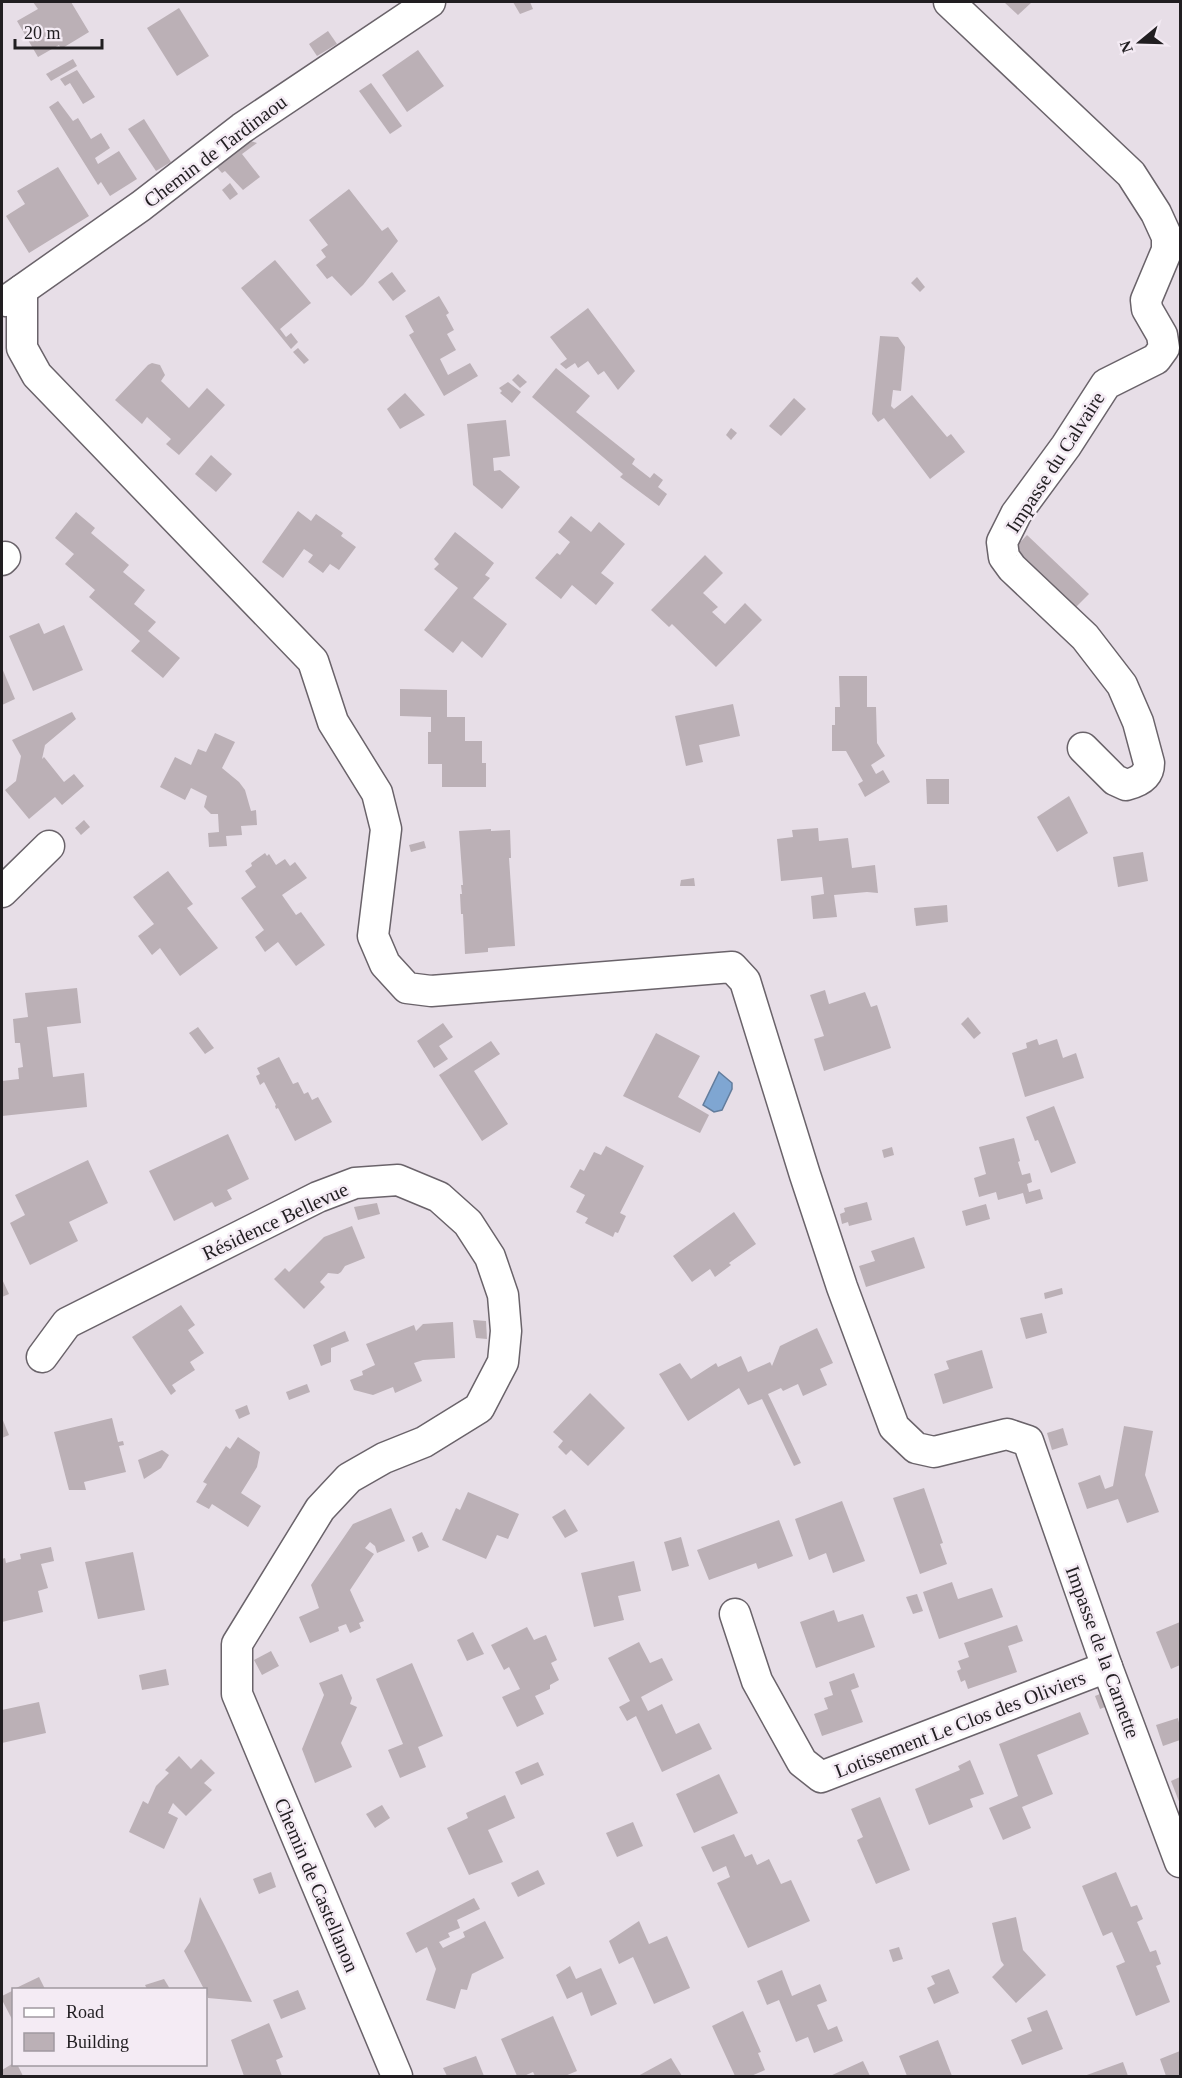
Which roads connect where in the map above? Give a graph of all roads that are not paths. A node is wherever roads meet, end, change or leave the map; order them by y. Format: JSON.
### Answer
{"nodes":[{"id":1,"x":430,"y":2,"type":"edge"},
{"id":2,"x":949,"y":2,"type":"edge"},
{"id":3,"x":12,"y":297,"type":"edge"},
{"id":4,"x":1083,"y":748,"type":"dead end"},
{"id":5,"x":49,"y":846,"type":"dead end"},
{"id":6,"x":2,"y":892,"type":"edge"},
{"id":7,"x":42,"y":1358,"type":"dead end"},
{"id":8,"x":735,"y":1614,"type":"dead end"},
{"id":9,"x":1107,"y":1667,"type":"junction"},
{"id":10,"x":237,"y":1694,"type":"joint"},
{"id":11,"x":1180,"y":1862,"type":"edge"},
{"id":12,"x":397,"y":2076,"type":"edge"}],
"edges":[{"from":1,"to":3,"type":"street","name":"Chemin de Tardinaou"},
{"from":2,"to":4,"type":"street","name":"Impasse du Calvaire"},
{"from":3,"to":9,"type":"street","name":"Impasse de la Carnette"},
{"from":5,"to":6,"type":"street"},
{"from":7,"to":10,"type":"street","name":"Résidence Bellevue"},
{"from":8,"to":9,"type":"street","name":"Lotissement Le Clos des Oliviers"},
{"from":9,"to":11,"type":"street","name":"Impasse de la Carnette"},
{"from":10,"to":12,"type":"street","name":"Chemin de Castellanon"}]}
